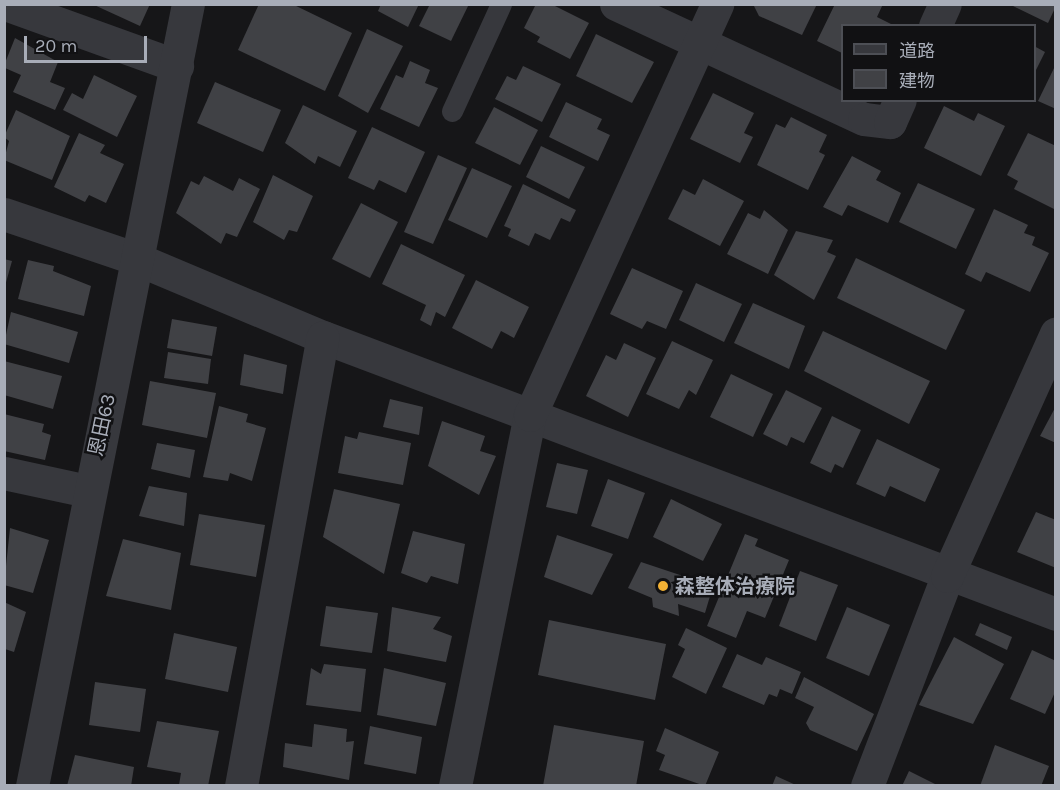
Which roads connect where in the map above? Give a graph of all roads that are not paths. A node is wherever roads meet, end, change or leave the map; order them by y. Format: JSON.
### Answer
{"nodes":[{"id":1,"x":4,"y":4,"type":"edge"},
{"id":2,"x":189,"y":4,"type":"edge"},
{"id":3,"x":501,"y":4,"type":"edge"},
{"id":4,"x":616,"y":4,"type":"edge"},
{"id":5,"x":717,"y":4,"type":"edge"},
{"id":6,"x":945,"y":4,"type":"edge"},
{"id":7,"x":936,"y":24,"type":"edge"},
{"id":8,"x":700,"y":44,"type":"junction"},
{"id":9,"x":177,"y":66,"type":"junction"},
{"id":10,"x":899,"y":102,"type":"edge"},
{"id":11,"x":452,"y":111,"type":"dead end"},
{"id":12,"x":4,"y":213,"type":"edge"},
{"id":13,"x":137,"y":259,"type":"junction"},
{"id":14,"x":1056,"y":333,"type":"edge"},
{"id":15,"x":323,"y":337,"type":"junction"},
{"id":16,"x":530,"y":416,"type":"junction"},
{"id":17,"x":4,"y":473,"type":"edge"},
{"id":18,"x":88,"y":491,"type":"junction"},
{"id":19,"x":947,"y":576,"type":"junction"},
{"id":20,"x":1056,"y":614,"type":"edge"},
{"id":21,"x":32,"y":786,"type":"edge"},
{"id":22,"x":241,"y":786,"type":"edge"},
{"id":23,"x":455,"y":786,"type":"edge"},
{"id":24,"x":867,"y":786,"type":"edge"}],
"edges":[{"from":1,"to":9,"type":"street"},
{"from":2,"to":9,"type":"street","name":"恩田63"},
{"from":3,"to":11,"type":"lane"},
{"from":4,"to":8,"type":"street"},
{"from":5,"to":8,"type":"street"},
{"from":6,"to":7,"type":"street"},
{"from":8,"to":10,"type":"street"},
{"from":8,"to":16,"type":"street"},
{"from":9,"to":13,"type":"street","name":"恩田63","number":"恩田63"},
{"from":12,"to":13,"type":"street"},
{"from":13,"to":15,"type":"street"},
{"from":13,"to":18,"type":"street","name":"恩田63","number":"恩田63"},
{"from":14,"to":19,"type":"street"},
{"from":15,"to":16,"type":"street"},
{"from":15,"to":22,"type":"street"},
{"from":16,"to":19,"type":"street"},
{"from":16,"to":23,"type":"street"},
{"from":17,"to":18,"type":"street"},
{"from":18,"to":21,"type":"street","name":"恩田63","number":"恩田63"},
{"from":19,"to":20,"type":"street"},
{"from":19,"to":24,"type":"street"}]}
